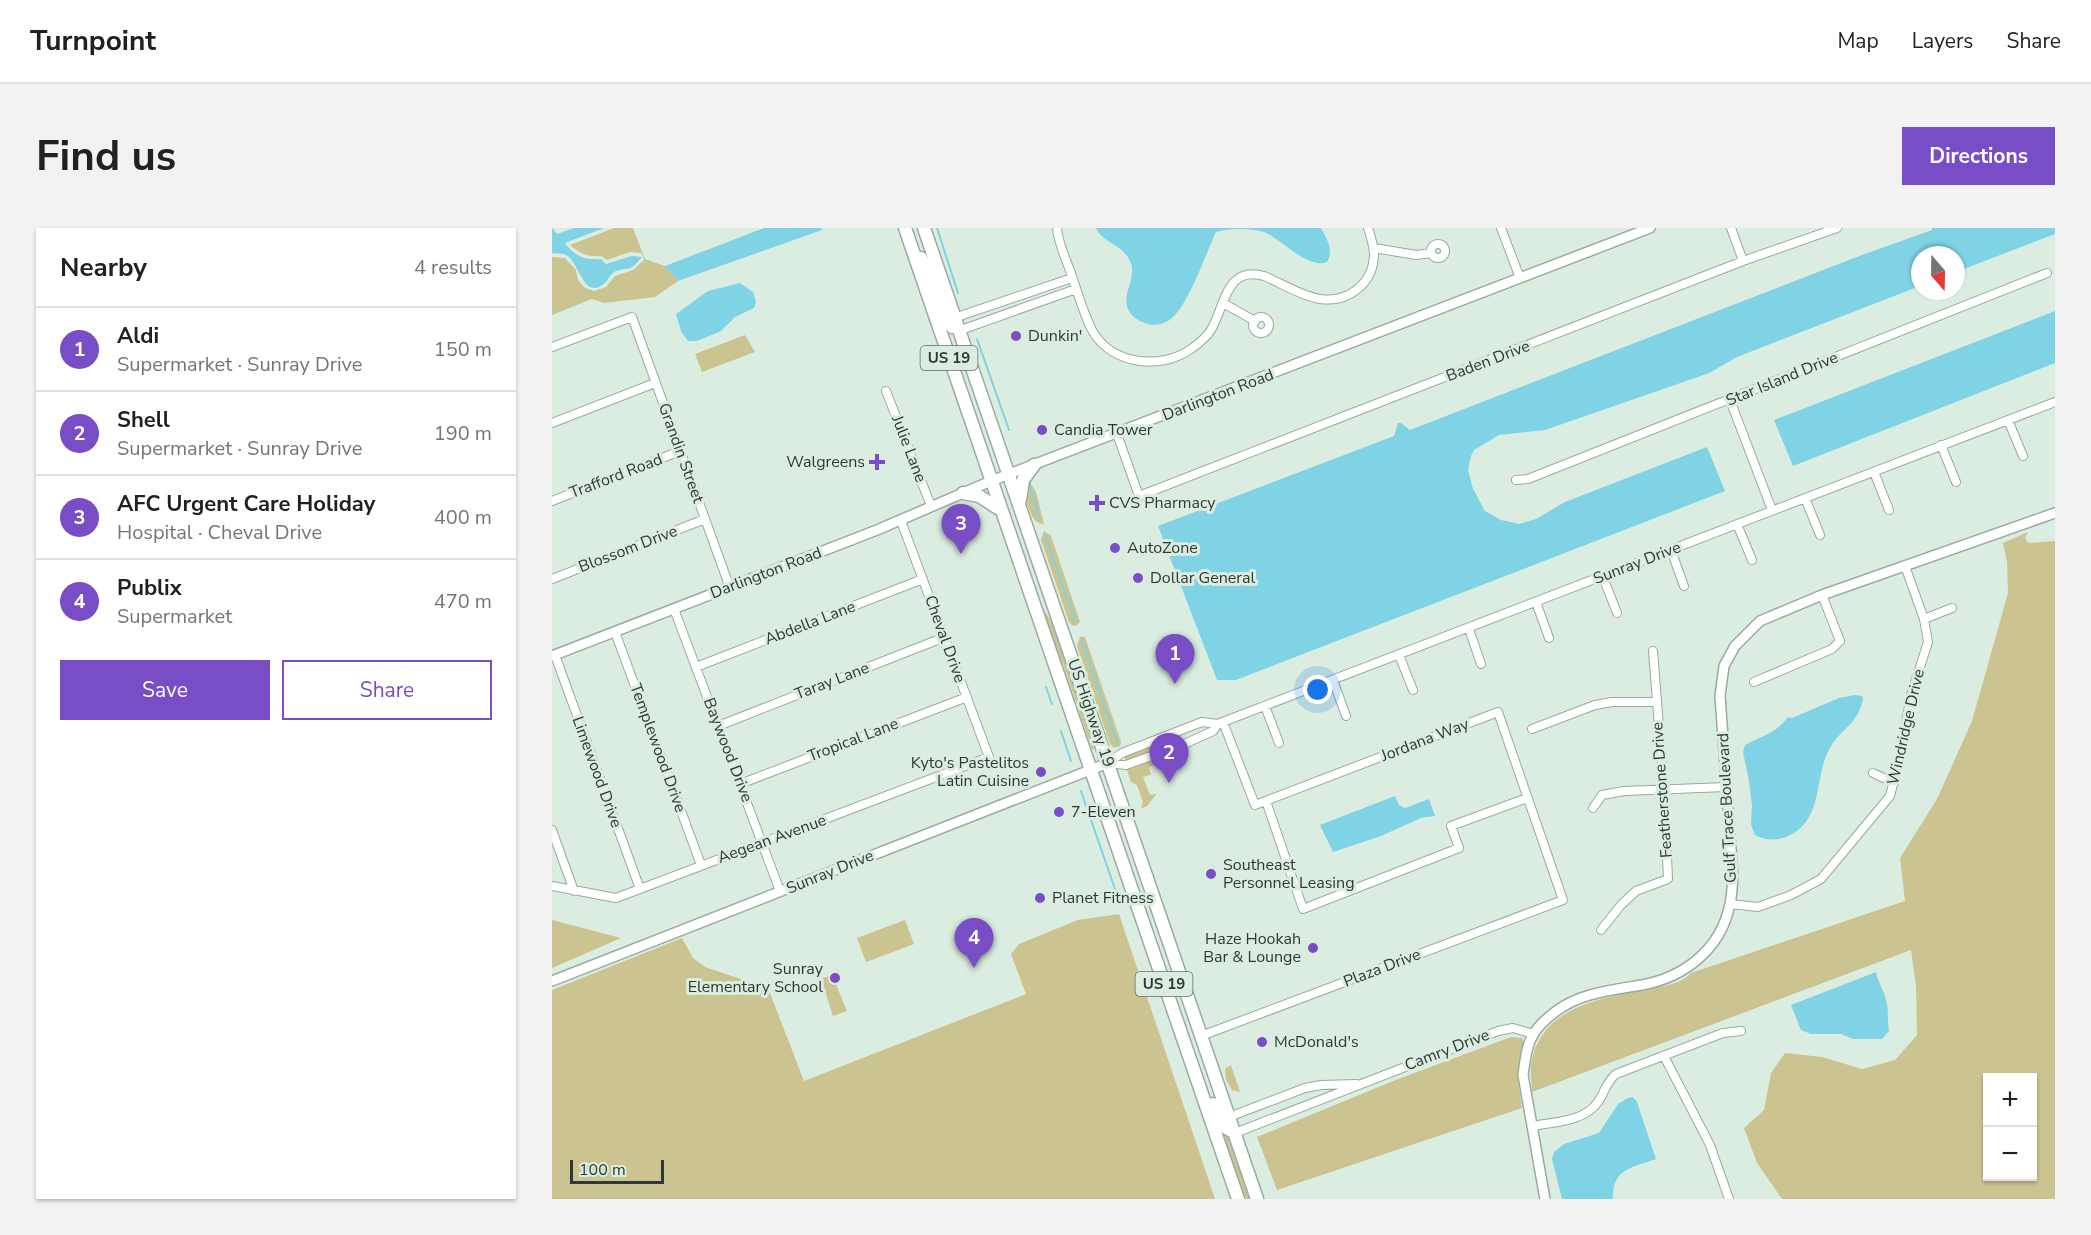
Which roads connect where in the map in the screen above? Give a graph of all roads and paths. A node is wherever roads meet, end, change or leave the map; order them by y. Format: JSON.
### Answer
{"nodes":[{"id":1,"x":924,"y":228,"type":"edge"},
{"id":2,"x":1057,"y":228,"type":"edge"},
{"id":3,"x":1368,"y":228,"type":"edge"},
{"id":4,"x":1501,"y":228,"type":"edge"},
{"id":5,"x":1650,"y":228,"type":"edge"},
{"id":6,"x":1731,"y":228,"type":"edge"},
{"id":7,"x":1837,"y":228,"type":"edge"},
{"id":8,"x":906,"y":231,"type":"edge"},
{"id":9,"x":1374,"y":248,"type":"junction"},
{"id":10,"x":1431,"y":253,"type":"dead end"},
{"id":11,"x":1743,"y":261,"type":"junction"},
{"id":12,"x":2047,"y":273,"type":"dead end"},
{"id":13,"x":1072,"y":278,"type":"junction"},
{"id":14,"x":1520,"y":278,"type":"junction"},
{"id":15,"x":1057,"y":283,"type":"junction"},
{"id":16,"x":1076,"y":289,"type":"junction"},
{"id":17,"x":1062,"y":294,"type":"junction"},
{"id":18,"x":1223,"y":303,"type":"junction"},
{"id":19,"x":954,"y":318,"type":"junction"},
{"id":20,"x":1254,"y":321,"type":"dead end"},
{"id":21,"x":958,"y":331,"type":"junction"},
{"id":22,"x":552,"y":347,"type":"edge"},
{"id":23,"x":655,"y":383,"type":"junction"},
{"id":24,"x":886,"y":391,"type":"dead end"},
{"id":25,"x":1730,"y":400,"type":"junction"},
{"id":26,"x":2055,"y":402,"type":"edge"},
{"id":27,"x":2008,"y":420,"type":"junction"},
{"id":28,"x":552,"y":423,"type":"edge"},
{"id":29,"x":1117,"y":434,"type":"junction"},
{"id":30,"x":1941,"y":445,"type":"junction"},
{"id":31,"x":680,"y":451,"type":"junction"},
{"id":32,"x":2023,"y":456,"type":"dead end"},
{"id":33,"x":1034,"y":465,"type":"junction"},
{"id":34,"x":1874,"y":472,"type":"junction"},
{"id":35,"x":1008,"y":475,"type":"junction"},
{"id":36,"x":1516,"y":480,"type":"dead end"},
{"id":37,"x":991,"y":482,"type":"junction"},
{"id":38,"x":1956,"y":482,"type":"dead end"},
{"id":39,"x":963,"y":493,"type":"junction"},
{"id":40,"x":1805,"y":498,"type":"junction"},
{"id":41,"x":552,"y":501,"type":"edge"},
{"id":42,"x":931,"y":506,"type":"junction"},
{"id":43,"x":1020,"y":507,"type":"junction"},
{"id":44,"x":1001,"y":510,"type":"junction"},
{"id":45,"x":1772,"y":510,"type":"junction"},
{"id":46,"x":1889,"y":510,"type":"dead end"},
{"id":47,"x":2055,"y":513,"type":"edge"},
{"id":48,"x":705,"y":519,"type":"junction"},
{"id":49,"x":901,"y":520,"type":"junction"},
{"id":50,"x":1737,"y":524,"type":"junction"},
{"id":51,"x":1820,"y":535,"type":"dead end"},
{"id":52,"x":1671,"y":550,"type":"junction"},
{"id":53,"x":1752,"y":560,"type":"dead end"},
{"id":54,"x":1905,"y":566,"type":"junction"},
{"id":55,"x":1603,"y":577,"type":"junction"},
{"id":56,"x":552,"y":579,"type":"edge"},
{"id":57,"x":923,"y":579,"type":"junction"},
{"id":58,"x":1684,"y":586,"type":"dead end"},
{"id":59,"x":730,"y":588,"type":"junction"},
{"id":60,"x":1822,"y":595,"type":"junction"},
{"id":61,"x":1536,"y":602,"type":"junction"},
{"id":62,"x":1952,"y":608,"type":"dead end"},
{"id":63,"x":674,"y":609,"type":"junction"},
{"id":64,"x":1617,"y":613,"type":"dead end"},
{"id":65,"x":1924,"y":619,"type":"junction"},
{"id":66,"x":1469,"y":629,"type":"junction"},
{"id":67,"x":615,"y":632,"type":"junction"},
{"id":68,"x":945,"y":637,"type":"junction"},
{"id":69,"x":1550,"y":638,"type":"dead end"},
{"id":70,"x":1653,"y":651,"type":"dead end"},
{"id":71,"x":1399,"y":655,"type":"junction"},
{"id":72,"x":553,"y":656,"type":"edge"},
{"id":73,"x":1481,"y":664,"type":"dead end"},
{"id":74,"x":696,"y":667,"type":"junction"},
{"id":75,"x":1333,"y":680,"type":"junction"},
{"id":76,"x":1754,"y":682,"type":"dead end"},
{"id":77,"x":1413,"y":690,"type":"dead end"},
{"id":78,"x":966,"y":697,"type":"junction"},
{"id":79,"x":1656,"y":702,"type":"junction"},
{"id":80,"x":1265,"y":706,"type":"junction"},
{"id":81,"x":1346,"y":716,"type":"dead end"},
{"id":82,"x":1220,"y":723,"type":"junction"},
{"id":83,"x":718,"y":726,"type":"junction"},
{"id":84,"x":1532,"y":729,"type":"dead end"},
{"id":85,"x":1279,"y":742,"type":"dead end"},
{"id":86,"x":989,"y":758,"type":"joint"},
{"id":87,"x":1108,"y":763,"type":"junction"},
{"id":88,"x":1090,"y":769,"type":"junction"},
{"id":89,"x":1873,"y":773,"type":"dead end"},
{"id":90,"x":1894,"y":783,"type":"junction"},
{"id":91,"x":740,"y":784,"type":"junction"},
{"id":92,"x":1726,"y":787,"type":"junction"},
{"id":93,"x":1664,"y":789,"type":"junction"},
{"id":94,"x":1527,"y":798,"type":"junction"},
{"id":95,"x":1266,"y":801,"type":"junction"},
{"id":96,"x":1593,"y":808,"type":"dead end"},
{"id":97,"x":552,"y":830,"type":"edge"},
{"id":98,"x":763,"y":844,"type":"junction"},
{"id":99,"x":701,"y":865,"type":"junction"},
{"id":100,"x":552,"y":886,"type":"edge"},
{"id":101,"x":640,"y":889,"type":"junction"},
{"id":102,"x":574,"y":891,"type":"junction"},
{"id":103,"x":780,"y":891,"type":"junction"},
{"id":104,"x":1563,"y":900,"type":"joint"},
{"id":105,"x":1730,"y":904,"type":"junction"},
{"id":106,"x":1601,"y":930,"type":"dead end"},
{"id":107,"x":552,"y":981,"type":"edge"},
{"id":108,"x":1174,"y":1013,"type":"junction"},
{"id":109,"x":1741,"y":1031,"type":"dead end"},
{"id":110,"x":1533,"y":1034,"type":"junction"},
{"id":111,"x":1201,"y":1036,"type":"junction"},
{"id":112,"x":1664,"y":1056,"type":"junction"},
{"id":113,"x":1361,"y":1084,"type":"junction"},
{"id":114,"x":1229,"y":1117,"type":"junction"},
{"id":115,"x":1532,"y":1126,"type":"junction"},
{"id":116,"x":1235,"y":1133,"type":"junction"},
{"id":117,"x":1238,"y":1199,"type":"edge"},
{"id":118,"x":1257,"y":1199,"type":"edge"},
{"id":119,"x":1545,"y":1199,"type":"edge"},
{"id":120,"x":1729,"y":1199,"type":"edge"}],
"edges":[{"from":1,"to":19,"type":"highway","name":"US Highway 19","number":"US 19"},
{"from":2,"to":13,"type":"street"},
{"from":3,"to":9,"type":"street"},
{"from":4,"to":14,"type":"street"},
{"from":5,"to":14,"type":"street","name":"Darlington Road"},
{"from":6,"to":11,"type":"street"},
{"from":7,"to":11,"type":"street","name":"Baden Drive"},
{"from":8,"to":21,"type":"highway"},
{"from":8,"to":37,"type":"highway","name":"US Highway 19","number":"US 19"},
{"from":9,"to":10,"type":"street"},
{"from":9,"to":18,"type":"street"},
{"from":11,"to":29,"type":"street","name":"Baden Drive"},
{"from":12,"to":25,"type":"street","name":"Star Island Drive"},
{"from":13,"to":15,"type":"street"},
{"from":13,"to":16,"type":"street"},
{"from":14,"to":29,"type":"street","name":"Darlington Road"},
{"from":15,"to":17,"type":"street"},
{"from":15,"to":19,"type":"street"},
{"from":16,"to":17,"type":"street"},
{"from":16,"to":18,"type":"street"},
{"from":17,"to":21,"type":"street"},
{"from":18,"to":20,"type":"street"},
{"from":19,"to":21,"type":"highway","name":"US Highway 19","number":"US 19"},
{"from":21,"to":35,"type":"highway","name":"US Highway 19","number":"US 19"},
{"from":22,"to":23,"type":"street","name":"Grandin Street"},
{"from":23,"to":28,"type":"street"},
{"from":23,"to":31,"type":"street","name":"Grandin Street"},
{"from":24,"to":42,"type":"street","name":"Julie Lane"},
{"from":25,"to":36,"type":"street","name":"Star Island Drive"},
{"from":25,"to":45,"type":"street"},
{"from":26,"to":27,"type":"street","name":"Sunray Drive"},
{"from":27,"to":30,"type":"street","name":"Sunray Drive"},
{"from":27,"to":32,"type":"street"},
{"from":29,"to":33,"type":"street","name":"Darlington Road"},
{"from":30,"to":34,"type":"street","name":"Sunray Drive"},
{"from":30,"to":38,"type":"street"},
{"from":31,"to":41,"type":"street","name":"Trafford Road"},
{"from":31,"to":48,"type":"street","name":"Grandin Street"},
{"from":33,"to":35,"type":"street","name":"Darlington Road"},
{"from":33,"to":43,"type":"highway"},
{"from":34,"to":40,"type":"street","name":"Sunray Drive"},
{"from":34,"to":46,"type":"street"},
{"from":35,"to":37,"type":"street","name":"Darlington Road"},
{"from":35,"to":43,"type":"highway","name":"US Highway 19","number":"US 19"},
{"from":37,"to":39,"type":"street","name":"Darlington Road"},
{"from":37,"to":44,"type":"highway","name":"US Highway 19","number":"US 19"},
{"from":39,"to":42,"type":"street","name":"Darlington Road"},
{"from":39,"to":44,"type":"highway"},
{"from":40,"to":45,"type":"street","name":"Sunray Drive"},
{"from":40,"to":51,"type":"street"},
{"from":42,"to":49,"type":"street","name":"Darlington Road"},
{"from":43,"to":87,"type":"highway","name":"US Highway 19","number":"US 19"},
{"from":44,"to":88,"type":"highway","name":"US Highway 19","number":"US 19"},
{"from":45,"to":50,"type":"street","name":"Sunray Drive"},
{"from":47,"to":54,"type":"street","name":"Gulf Trace Boulevard"},
{"from":48,"to":56,"type":"street","name":"Blossom Drive"},
{"from":48,"to":59,"type":"street","name":"Grandin Street"},
{"from":49,"to":57,"type":"street","name":"Cheval Drive"},
{"from":49,"to":59,"type":"street","name":"Darlington Road"},
{"from":50,"to":52,"type":"street","name":"Sunray Drive"},
{"from":50,"to":53,"type":"street"},
{"from":52,"to":55,"type":"street","name":"Sunray Drive"},
{"from":52,"to":58,"type":"street"},
{"from":54,"to":60,"type":"street","name":"Gulf Trace Boulevard"},
{"from":54,"to":65,"type":"street","name":"Windridge Drive"},
{"from":55,"to":61,"type":"street","name":"Sunray Drive"},
{"from":55,"to":64,"type":"street"},
{"from":57,"to":68,"type":"street","name":"Cheval Drive"},
{"from":57,"to":74,"type":"street","name":"Abdella Lane"},
{"from":59,"to":63,"type":"street","name":"Darlington Road"},
{"from":60,"to":76,"type":"street"},
{"from":60,"to":92,"type":"street","name":"Gulf Trace Boulevard"},
{"from":61,"to":66,"type":"street","name":"Sunray Drive"},
{"from":61,"to":69,"type":"street"},
{"from":62,"to":65,"type":"street"},
{"from":63,"to":67,"type":"street","name":"Darlington Road"},
{"from":63,"to":74,"type":"street","name":"Baywood Drive"},
{"from":65,"to":90,"type":"street","name":"Windridge Drive"},
{"from":66,"to":71,"type":"street","name":"Sunray Drive"},
{"from":66,"to":73,"type":"street"},
{"from":67,"to":72,"type":"street","name":"Darlington Road"},
{"from":67,"to":99,"type":"street","name":"Templewood Drive"},
{"from":68,"to":78,"type":"street","name":"Cheval Drive"},
{"from":68,"to":83,"type":"street","name":"Taray Lane"},
{"from":70,"to":79,"type":"street","name":"Featherstone Drive"},
{"from":71,"to":75,"type":"street","name":"Sunray Drive"},
{"from":71,"to":77,"type":"street"},
{"from":72,"to":101,"type":"street","name":"Limewood Drive"},
{"from":74,"to":83,"type":"street","name":"Baywood Drive"},
{"from":75,"to":80,"type":"street","name":"Sunray Drive"},
{"from":75,"to":81,"type":"street"},
{"from":78,"to":86,"type":"street","name":"Cheval Drive"},
{"from":78,"to":91,"type":"street","name":"Tropical Lane"},
{"from":79,"to":84,"type":"street"},
{"from":79,"to":93,"type":"street","name":"Featherstone Drive"},
{"from":80,"to":82,"type":"street","name":"Sunray Drive"},
{"from":80,"to":85,"type":"street"},
{"from":82,"to":87,"type":"street","name":"Sunray Drive"},
{"from":82,"to":87,"type":"street","name":"Sunray Drive"},
{"from":82,"to":95,"type":"street"},
{"from":83,"to":91,"type":"street","name":"Baywood Drive"},
{"from":86,"to":98,"type":"street","name":"Aegean Avenue"},
{"from":87,"to":88,"type":"street","name":"Sunray Drive"},
{"from":87,"to":111,"type":"highway","name":"US Highway 19","number":"US 19"},
{"from":88,"to":103,"type":"street","name":"Sunray Drive"},
{"from":88,"to":108,"type":"highway","name":"US Highway 19","number":"US 19"},
{"from":89,"to":90,"type":"street"},
{"from":90,"to":105,"type":"street","name":"Windridge Drive"},
{"from":91,"to":98,"type":"street","name":"Baywood Drive"},
{"from":92,"to":93,"type":"street"},
{"from":92,"to":105,"type":"street","name":"Gulf Trace Boulevard"},
{"from":93,"to":96,"type":"street"},
{"from":93,"to":106,"type":"street","name":"Featherstone Drive"},
{"from":94,"to":95,"type":"street","name":"Jordana Way"},
{"from":94,"to":95,"type":"street"},
{"from":94,"to":104,"type":"street","name":"Jordana Way"},
{"from":97,"to":102,"type":"street"},
{"from":98,"to":99,"type":"street","name":"Aegean Avenue"},
{"from":98,"to":103,"type":"street","name":"Baywood Drive"},
{"from":99,"to":101,"type":"street","name":"Aegean Avenue"},
{"from":100,"to":102,"type":"street","name":"Aegean Avenue"},
{"from":101,"to":102,"type":"street","name":"Aegean Avenue"},
{"from":103,"to":107,"type":"street","name":"Sunray Drive"},
{"from":104,"to":111,"type":"street","name":"Plaza Drive"},
{"from":105,"to":110,"type":"street","name":"Gulf Trace Boulevard"},
{"from":108,"to":116,"type":"highway"},
{"from":108,"to":117,"type":"highway","name":"US Highway 19","number":"US 19"},
{"from":109,"to":112,"type":"street"},
{"from":110,"to":113,"type":"street","name":"Camry Drive"},
{"from":110,"to":115,"type":"street","name":"Gulf Trace Boulevard"},
{"from":111,"to":114,"type":"highway","name":"US Highway 19","number":"US 19"},
{"from":112,"to":115,"type":"street"},
{"from":112,"to":120,"type":"street"},
{"from":113,"to":114,"type":"street","name":"Camry Drive"},
{"from":113,"to":116,"type":"street","name":"Camry Drive"},
{"from":114,"to":116,"type":"highway","name":"US Highway 19","number":"US 19"},
{"from":115,"to":119,"type":"street","name":"Gulf Trace Boulevard"},
{"from":116,"to":118,"type":"highway","name":"US Highway 19","number":"US 19"}]}
